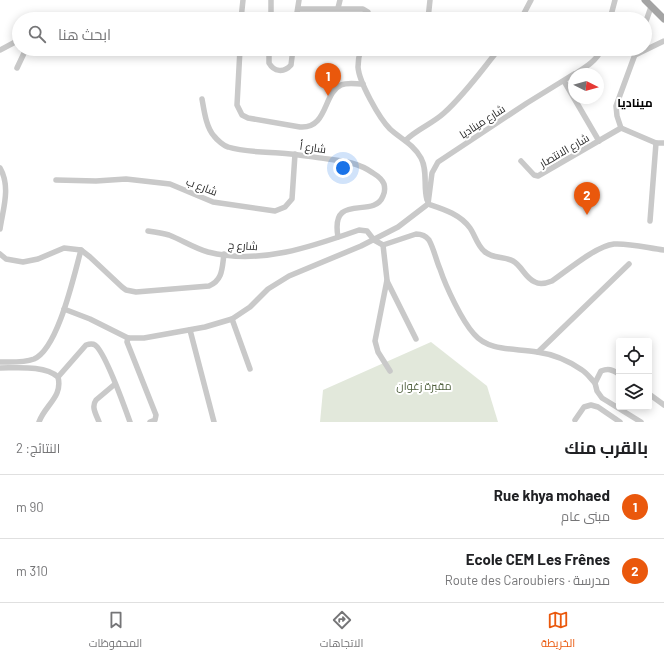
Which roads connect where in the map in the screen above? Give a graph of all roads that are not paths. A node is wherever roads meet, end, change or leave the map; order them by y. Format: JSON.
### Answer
{"nodes":[{"id":1,"x":243,"y":0,"type":"edge"},
{"id":2,"x":271,"y":0,"type":"edge"},
{"id":3,"x":299,"y":0,"type":"edge"},
{"id":4,"x":340,"y":0,"type":"edge"},
{"id":5,"x":430,"y":0,"type":"edge"},
{"id":6,"x":531,"y":0,"type":"edge"},
{"id":7,"x":615,"y":0,"type":"edge"},
{"id":8,"x":645,"y":0,"type":"edge"},
{"id":9,"x":651,"y":7,"type":"junction"},
{"id":10,"x":338,"y":8,"type":"junction"},
{"id":11,"x":298,"y":9,"type":"junction"},
{"id":12,"x":242,"y":12,"type":"edge"},
{"id":13,"x":270,"y":12,"type":"edge"},
{"id":14,"x":297,"y":12,"type":"edge"},
{"id":15,"x":368,"y":12,"type":"edge"},
{"id":16,"x":429,"y":12,"type":"edge"},
{"id":17,"x":525,"y":12,"type":"edge"},
{"id":18,"x":612,"y":12,"type":"edge"},
{"id":19,"x":649,"y":12,"type":"edge"},
{"id":20,"x":664,"y":19,"type":"edge"},
{"id":21,"x":664,"y":41,"type":"edge"},
{"id":22,"x":12,"y":44,"type":"edge"},
{"id":23,"x":652,"y":47,"type":"edge"},
{"id":24,"x":0,"y":50,"type":"edge"},
{"id":25,"x":23,"y":56,"type":"edge"},
{"id":26,"x":240,"y":56,"type":"edge"},
{"id":27,"x":269,"y":56,"type":"edge"},
{"id":28,"x":292,"y":56,"type":"edge"},
{"id":29,"x":359,"y":56,"type":"edge"},
{"id":30,"x":494,"y":56,"type":"edge"},
{"id":31,"x":598,"y":56,"type":"edge"},
{"id":32,"x":635,"y":56,"type":"edge"},
{"id":33,"x":17,"y":68,"type":"dead end"},
{"id":34,"x":584,"y":68,"type":"edge"},
{"id":35,"x":568,"y":78,"type":"edge"},
{"id":36,"x":564,"y":81,"type":"junction"},
{"id":37,"x":363,"y":84,"type":"junction"},
{"id":38,"x":202,"y":99,"type":"dead end"},
{"id":39,"x":621,"y":128,"type":"junction"},
{"id":40,"x":406,"y":140,"type":"junction"},
{"id":41,"x":599,"y":141,"type":"junction"},
{"id":42,"x":656,"y":143,"type":"junction"},
{"id":43,"x":664,"y":143,"type":"edge"},
{"id":44,"x":295,"y":154,"type":"junction"},
{"id":45,"x":521,"y":161,"type":"dead end"},
{"id":46,"x":0,"y":168,"type":"edge"},
{"id":47,"x":56,"y":180,"type":"dead end"},
{"id":48,"x":428,"y":204,"type":"junction"},
{"id":49,"x":650,"y":221,"type":"dead end"},
{"id":50,"x":0,"y":229,"type":"edge"},
{"id":51,"x":148,"y":231,"type":"dead end"},
{"id":52,"x":338,"y":237,"type":"junction"},
{"id":53,"x":374,"y":240,"type":"junction"},
{"id":54,"x":383,"y":245,"type":"junction"},
{"id":55,"x":81,"y":250,"type":"junction"},
{"id":56,"x":664,"y":250,"type":"edge"},
{"id":57,"x":0,"y":254,"type":"edge"},
{"id":58,"x":224,"y":254,"type":"junction"},
{"id":59,"x":629,"y":264,"type":"dead end"},
{"id":60,"x":387,"y":280,"type":"junction"},
{"id":61,"x":64,"y":309,"type":"junction"},
{"id":62,"x":232,"y":319,"type":"junction"},
{"id":63,"x":190,"y":330,"type":"junction"},
{"id":64,"x":128,"y":338,"type":"junction"},
{"id":65,"x":416,"y":339,"type":"dead end"},
{"id":66,"x":538,"y":352,"type":"junction"},
{"id":67,"x":0,"y":362,"type":"edge"},
{"id":68,"x":0,"y":368,"type":"edge"},
{"id":69,"x":250,"y":369,"type":"dead end"},
{"id":70,"x":390,"y":371,"type":"dead end"},
{"id":71,"x":616,"y":372,"type":"edge"},
{"id":72,"x":58,"y":377,"type":"junction"},
{"id":73,"x":595,"y":383,"type":"junction"},
{"id":74,"x":115,"y":384,"type":"junction"},
{"id":75,"x":652,"y":396,"type":"edge"},
{"id":76,"x":664,"y":405,"type":"edge"},
{"id":77,"x":575,"y":420,"type":"dead end"},
{"id":78,"x":39,"y":422,"type":"edge"},
{"id":79,"x":99,"y":422,"type":"edge"},
{"id":80,"x":130,"y":422,"type":"edge"},
{"id":81,"x":150,"y":422,"type":"edge"},
{"id":82,"x":214,"y":422,"type":"edge"},
{"id":83,"x":620,"y":422,"type":"edge"},
{"id":84,"x":641,"y":422,"type":"edge"}],
"edges":[{"from":1,"to":12,"type":"street"},
{"from":2,"to":13,"type":"street"},
{"from":3,"to":11,"type":"street"},
{"from":4,"to":10,"type":"street"},
{"from":5,"to":16,"type":"street"},
{"from":6,"to":17,"type":"street"},
{"from":7,"to":18,"type":"street"},
{"from":8,"to":9,"type":"main road"},
{"from":9,"to":19,"type":"street"},
{"from":9,"to":20,"type":"main road"},
{"from":10,"to":11,"type":"street"},
{"from":10,"to":15,"type":"street"},
{"from":11,"to":14,"type":"street"},
{"from":21,"to":23,"type":"street"},
{"from":22,"to":24,"type":"street"},
{"from":25,"to":33,"type":"street"},
{"from":26,"to":37,"type":"street"},
{"from":27,"to":28,"type":"street"},
{"from":29,"to":37,"type":"street"},
{"from":30,"to":40,"type":"street"},
{"from":31,"to":34,"type":"street","name":"شارع ميناديا"},
{"from":32,"to":39,"type":"street"},
{"from":35,"to":36,"type":"street","name":"شارع ميناديا"},
{"from":36,"to":41,"type":"street"},
{"from":36,"to":48,"type":"street","name":"شارع ميناديا"},
{"from":37,"to":40,"type":"street"},
{"from":38,"to":44,"type":"street","name":"شارع أ"},
{"from":39,"to":41,"type":"street","name":"شارع الانتصار"},
{"from":39,"to":42,"type":"street"},
{"from":40,"to":48,"type":"street"},
{"from":41,"to":45,"type":"street","name":"شارع الانتصار"},
{"from":42,"to":43,"type":"street"},
{"from":42,"to":49,"type":"street"},
{"from":44,"to":47,"type":"street","name":"شارع ب"},
{"from":44,"to":52,"type":"street","name":"شارع أ"},
{"from":46,"to":50,"type":"street"},
{"from":48,"to":53,"type":"street"},
{"from":48,"to":56,"type":"street"},
{"from":51,"to":58,"type":"street","name":"شارع ج"},
{"from":52,"to":53,"type":"street","name":"شارع ج"},
{"from":52,"to":58,"type":"street","name":"شارع ج"},
{"from":53,"to":54,"type":"street"},
{"from":53,"to":62,"type":"street"},
{"from":54,"to":60,"type":"street"},
{"from":54,"to":66,"type":"street"},
{"from":55,"to":57,"type":"street"},
{"from":55,"to":58,"type":"street"},
{"from":55,"to":61,"type":"street"},
{"from":59,"to":66,"type":"street"},
{"from":60,"to":65,"type":"street"},
{"from":60,"to":70,"type":"street"},
{"from":61,"to":64,"type":"street"},
{"from":61,"to":67,"type":"street"},
{"from":62,"to":63,"type":"street"},
{"from":62,"to":69,"type":"street"},
{"from":63,"to":64,"type":"street"},
{"from":63,"to":82,"type":"street"},
{"from":64,"to":81,"type":"street"},
{"from":66,"to":73,"type":"street"},
{"from":68,"to":72,"type":"street"},
{"from":71,"to":73,"type":"street"},
{"from":72,"to":74,"type":"street"},
{"from":72,"to":78,"type":"street"},
{"from":73,"to":84,"type":"street"},
{"from":74,"to":79,"type":"street"},
{"from":74,"to":80,"type":"street"},
{"from":75,"to":76,"type":"street"},
{"from":77,"to":83,"type":"street"}]}
